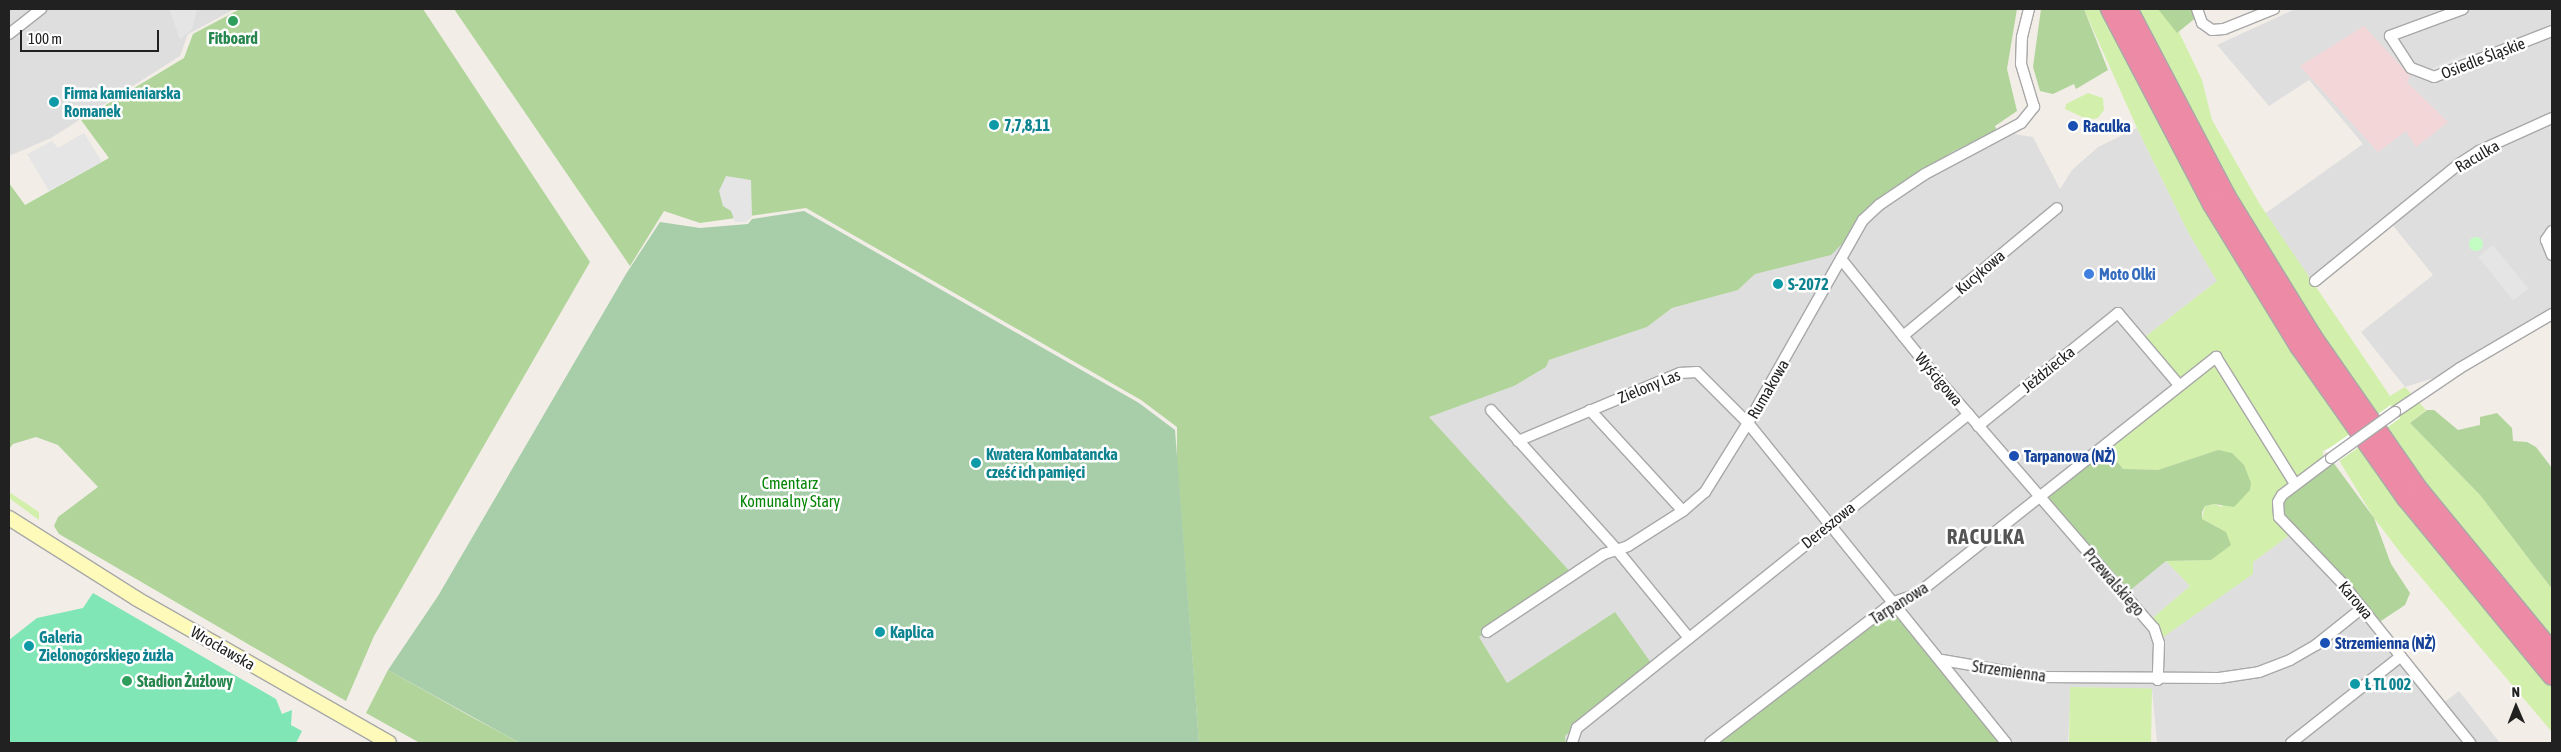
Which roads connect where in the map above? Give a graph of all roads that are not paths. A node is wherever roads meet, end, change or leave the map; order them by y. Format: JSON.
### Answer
{"nodes":[{"id":1,"x":40,"y":9,"type":"edge"},
{"id":2,"x":2029,"y":9,"type":"edge"},
{"id":3,"x":2110,"y":9,"type":"edge"},
{"id":4,"x":2128,"y":9,"type":"edge"},
{"id":5,"x":2197,"y":9,"type":"edge"},
{"id":6,"x":2274,"y":9,"type":"edge"},
{"id":7,"x":2463,"y":9,"type":"edge"},
{"id":8,"x":2552,"y":31,"type":"edge"},
{"id":9,"x":9,"y":34,"type":"edge"},
{"id":10,"x":2552,"y":118,"type":"edge"},
{"id":11,"x":2056,"y":208,"type":"dead end"},
{"id":12,"x":2552,"y":232,"type":"edge"},
{"id":13,"x":2552,"y":256,"type":"edge"},
{"id":14,"x":1841,"y":260,"type":"junction"},
{"id":15,"x":2315,"y":281,"type":"dead end"},
{"id":16,"x":2552,"y":314,"type":"edge"},
{"id":17,"x":1903,"y":336,"type":"junction"},
{"id":18,"x":2179,"y":385,"type":"junction"},
{"id":19,"x":1491,"y":410,"type":"dead end"},
{"id":20,"x":1590,"y":410,"type":"junction"},
{"id":21,"x":1968,"y":414,"type":"junction"},
{"id":22,"x":1748,"y":423,"type":"junction"},
{"id":23,"x":1978,"y":426,"type":"junction"},
{"id":24,"x":1518,"y":440,"type":"junction"},
{"id":25,"x":2295,"y":484,"type":"junction"},
{"id":26,"x":2039,"y":496,"type":"junction"},
{"id":27,"x":1683,"y":511,"type":"junction"},
{"id":28,"x":9,"y":518,"type":"edge"},
{"id":29,"x":1830,"y":522,"type":"junction"},
{"id":30,"x":1617,"y":550,"type":"junction"},
{"id":31,"x":1894,"y":602,"type":"junction"},
{"id":32,"x":2362,"y":608,"type":"junction"},
{"id":33,"x":1487,"y":632,"type":"dead end"},
{"id":34,"x":1689,"y":638,"type":"junction"},
{"id":35,"x":2552,"y":652,"type":"edge"},
{"id":36,"x":2401,"y":656,"type":"junction"},
{"id":37,"x":1942,"y":660,"type":"junction"},
{"id":38,"x":2552,"y":676,"type":"edge"},
{"id":39,"x":2158,"y":680,"type":"junction"},
{"id":40,"x":389,"y":743,"type":"edge"},
{"id":41,"x":1572,"y":743,"type":"edge"},
{"id":42,"x":1710,"y":743,"type":"edge"},
{"id":43,"x":2006,"y":743,"type":"edge"},
{"id":44,"x":2291,"y":743,"type":"edge"},
{"id":45,"x":2470,"y":743,"type":"edge"}],
"edges":[{"from":1,"to":9,"type":"street"},
{"from":2,"to":14,"type":"street","name":"Rumakowa"},
{"from":3,"to":38,"type":"highway"},
{"from":4,"to":35,"type":"highway"},
{"from":5,"to":6,"type":"street"},
{"from":7,"to":8,"type":"street","name":"Osiedle Śląskie"},
{"from":10,"to":15,"type":"street","name":"Raculka"},
{"from":11,"to":17,"type":"street","name":"Kucykowa"},
{"from":12,"to":13,"type":"street"},
{"from":14,"to":17,"type":"street","name":"Wyścigowa"},
{"from":14,"to":22,"type":"street","name":"Rumakowa"},
{"from":16,"to":25,"type":"street","name":"Karowa","bridge":true},
{"from":17,"to":21,"type":"street","name":"Wyścigowa"},
{"from":18,"to":23,"type":"street","name":"Jeździecka"},
{"from":18,"to":25,"type":"street"},
{"from":18,"to":26,"type":"street","name":"Tarpanowa"},
{"from":19,"to":24,"type":"street"},
{"from":20,"to":22,"type":"street","name":"Zielony Las"},
{"from":20,"to":24,"type":"street","name":"Zielony Las"},
{"from":20,"to":27,"type":"street"},
{"from":21,"to":23,"type":"street","name":"Wyścigowa"},
{"from":21,"to":29,"type":"street","name":"Dereszowa"},
{"from":22,"to":27,"type":"street","name":"Rumakowa"},
{"from":22,"to":29,"type":"street"},
{"from":23,"to":26,"type":"street","name":"Wyścigowa"},
{"from":24,"to":30,"type":"street"},
{"from":25,"to":32,"type":"street","name":"Karowa"},
{"from":26,"to":31,"type":"street","name":"Tarpanowa"},
{"from":26,"to":39,"type":"street","name":"Przewalskiego"},
{"from":27,"to":30,"type":"street","name":"Rumakowa"},
{"from":28,"to":40,"type":"main road","name":"Wrocławska"},
{"from":29,"to":31,"type":"street"},
{"from":29,"to":34,"type":"street","name":"Dereszowa"},
{"from":30,"to":33,"type":"street","name":"Rumakowa"},
{"from":30,"to":34,"type":"street"},
{"from":31,"to":37,"type":"street"},
{"from":31,"to":42,"type":"street","name":"Tarpanowa"},
{"from":32,"to":36,"type":"street","name":"Karowa"},
{"from":32,"to":39,"type":"street","name":"Strzemienna"},
{"from":34,"to":41,"type":"street","name":"Dereszowa"},
{"from":36,"to":44,"type":"street"},
{"from":36,"to":45,"type":"street","name":"Karowa"},
{"from":37,"to":39,"type":"street","name":"Strzemienna"},
{"from":37,"to":43,"type":"street"}]}
